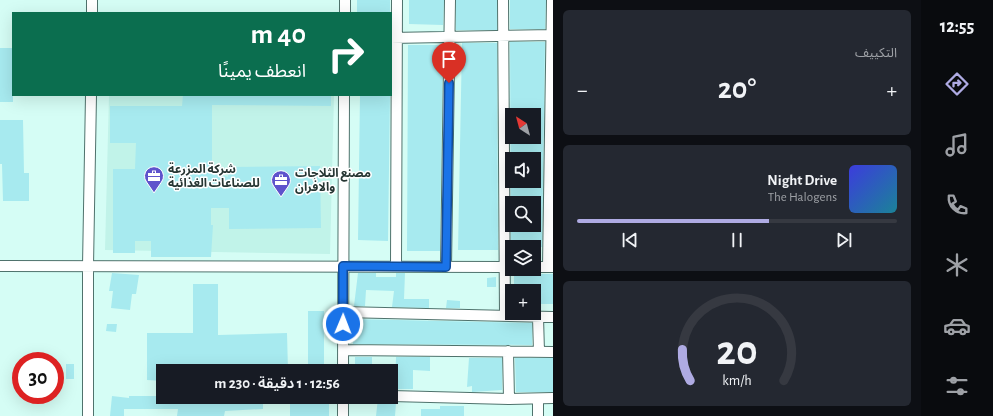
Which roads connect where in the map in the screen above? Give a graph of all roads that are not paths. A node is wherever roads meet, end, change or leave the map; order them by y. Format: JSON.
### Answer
{"nodes":[{"id":1,"x":92,"y":0,"type":"edge"},
{"id":2,"x":345,"y":0,"type":"edge"},
{"id":3,"x":397,"y":0,"type":"edge"},
{"id":4,"x":450,"y":0,"type":"edge"},
{"id":5,"x":503,"y":0,"type":"edge"},
{"id":6,"x":552,"y":0,"type":"edge"},
{"id":7,"x":92,"y":12,"type":"edge"},
{"id":8,"x":345,"y":12,"type":"edge"},
{"id":9,"x":503,"y":35,"type":"junction"},
{"id":10,"x":552,"y":35,"type":"edge"},
{"id":11,"x":450,"y":37,"type":"junction"},
{"id":12,"x":394,"y":38,"type":"edge"},
{"id":13,"x":91,"y":96,"type":"edge"},
{"id":14,"x":344,"y":96,"type":"edge"},
{"id":15,"x":507,"y":240,"type":"edge"},
{"id":16,"x":0,"y":266,"type":"edge"},
{"id":17,"x":88,"y":266,"type":"junction"},
{"id":18,"x":343,"y":266,"type":"junction"},
{"id":19,"x":396,"y":267,"type":"junction"},
{"id":20,"x":446,"y":267,"type":"junction"},
{"id":21,"x":505,"y":267,"type":"edge"},
{"id":22,"x":551,"y":267,"type":"edge"},
{"id":23,"x":343,"y":312,"type":"junction"},
{"id":24,"x":505,"y":316,"type":"edge"},
{"id":25,"x":541,"y":317,"type":"edge"},
{"id":26,"x":553,"y":317,"type":"edge"},
{"id":27,"x":538,"y":320,"type":"edge"},
{"id":28,"x":343,"y":350,"type":"junction"},
{"id":29,"x":508,"y":351,"type":"junction"},
{"id":30,"x":539,"y":352,"type":"junction"},
{"id":31,"x":553,"y":352,"type":"edge"},
{"id":32,"x":343,"y":364,"type":"edge"},
{"id":33,"x":398,"y":396,"type":"edge"},
{"id":34,"x":553,"y":398,"type":"edge"},
{"id":35,"x":509,"y":399,"type":"junction"},
{"id":36,"x":538,"y":399,"type":"junction"},
{"id":37,"x":343,"y":404,"type":"edge"},
{"id":38,"x":88,"y":416,"type":"edge"},
{"id":39,"x":343,"y":416,"type":"edge"},
{"id":40,"x":538,"y":416,"type":"edge"}],
"edges":[{"from":1,"to":7,"type":"street"},
{"from":2,"to":8,"type":"street"},
{"from":3,"to":12,"type":"street"},
{"from":4,"to":11,"type":"street"},
{"from":5,"to":9,"type":"street"},
{"from":6,"to":10,"type":"street"},
{"from":9,"to":10,"type":"street"},
{"from":9,"to":11,"type":"street"},
{"from":9,"to":15,"type":"street"},
{"from":10,"to":22,"type":"street"},
{"from":11,"to":12,"type":"street"},
{"from":11,"to":20,"type":"street"},
{"from":12,"to":19,"type":"street"},
{"from":13,"to":17,"type":"street"},
{"from":14,"to":18,"type":"street"},
{"from":16,"to":17,"type":"street"},
{"from":17,"to":18,"type":"street"},
{"from":17,"to":38,"type":"street"},
{"from":18,"to":19,"type":"street"},
{"from":18,"to":23,"type":"street"},
{"from":19,"to":20,"type":"street"},
{"from":20,"to":21,"type":"street"},
{"from":23,"to":24,"type":"street"},
{"from":23,"to":28,"type":"street"},
{"from":25,"to":26,"type":"street"},
{"from":27,"to":30,"type":"street"},
{"from":28,"to":29,"type":"street"},
{"from":28,"to":32,"type":"street"},
{"from":29,"to":30,"type":"street"},
{"from":29,"to":35,"type":"street"},
{"from":30,"to":31,"type":"street"},
{"from":33,"to":35,"type":"street"},
{"from":34,"to":36,"type":"street"},
{"from":35,"to":36,"type":"street"},
{"from":36,"to":40,"type":"street"},
{"from":37,"to":39,"type":"street"}]}
